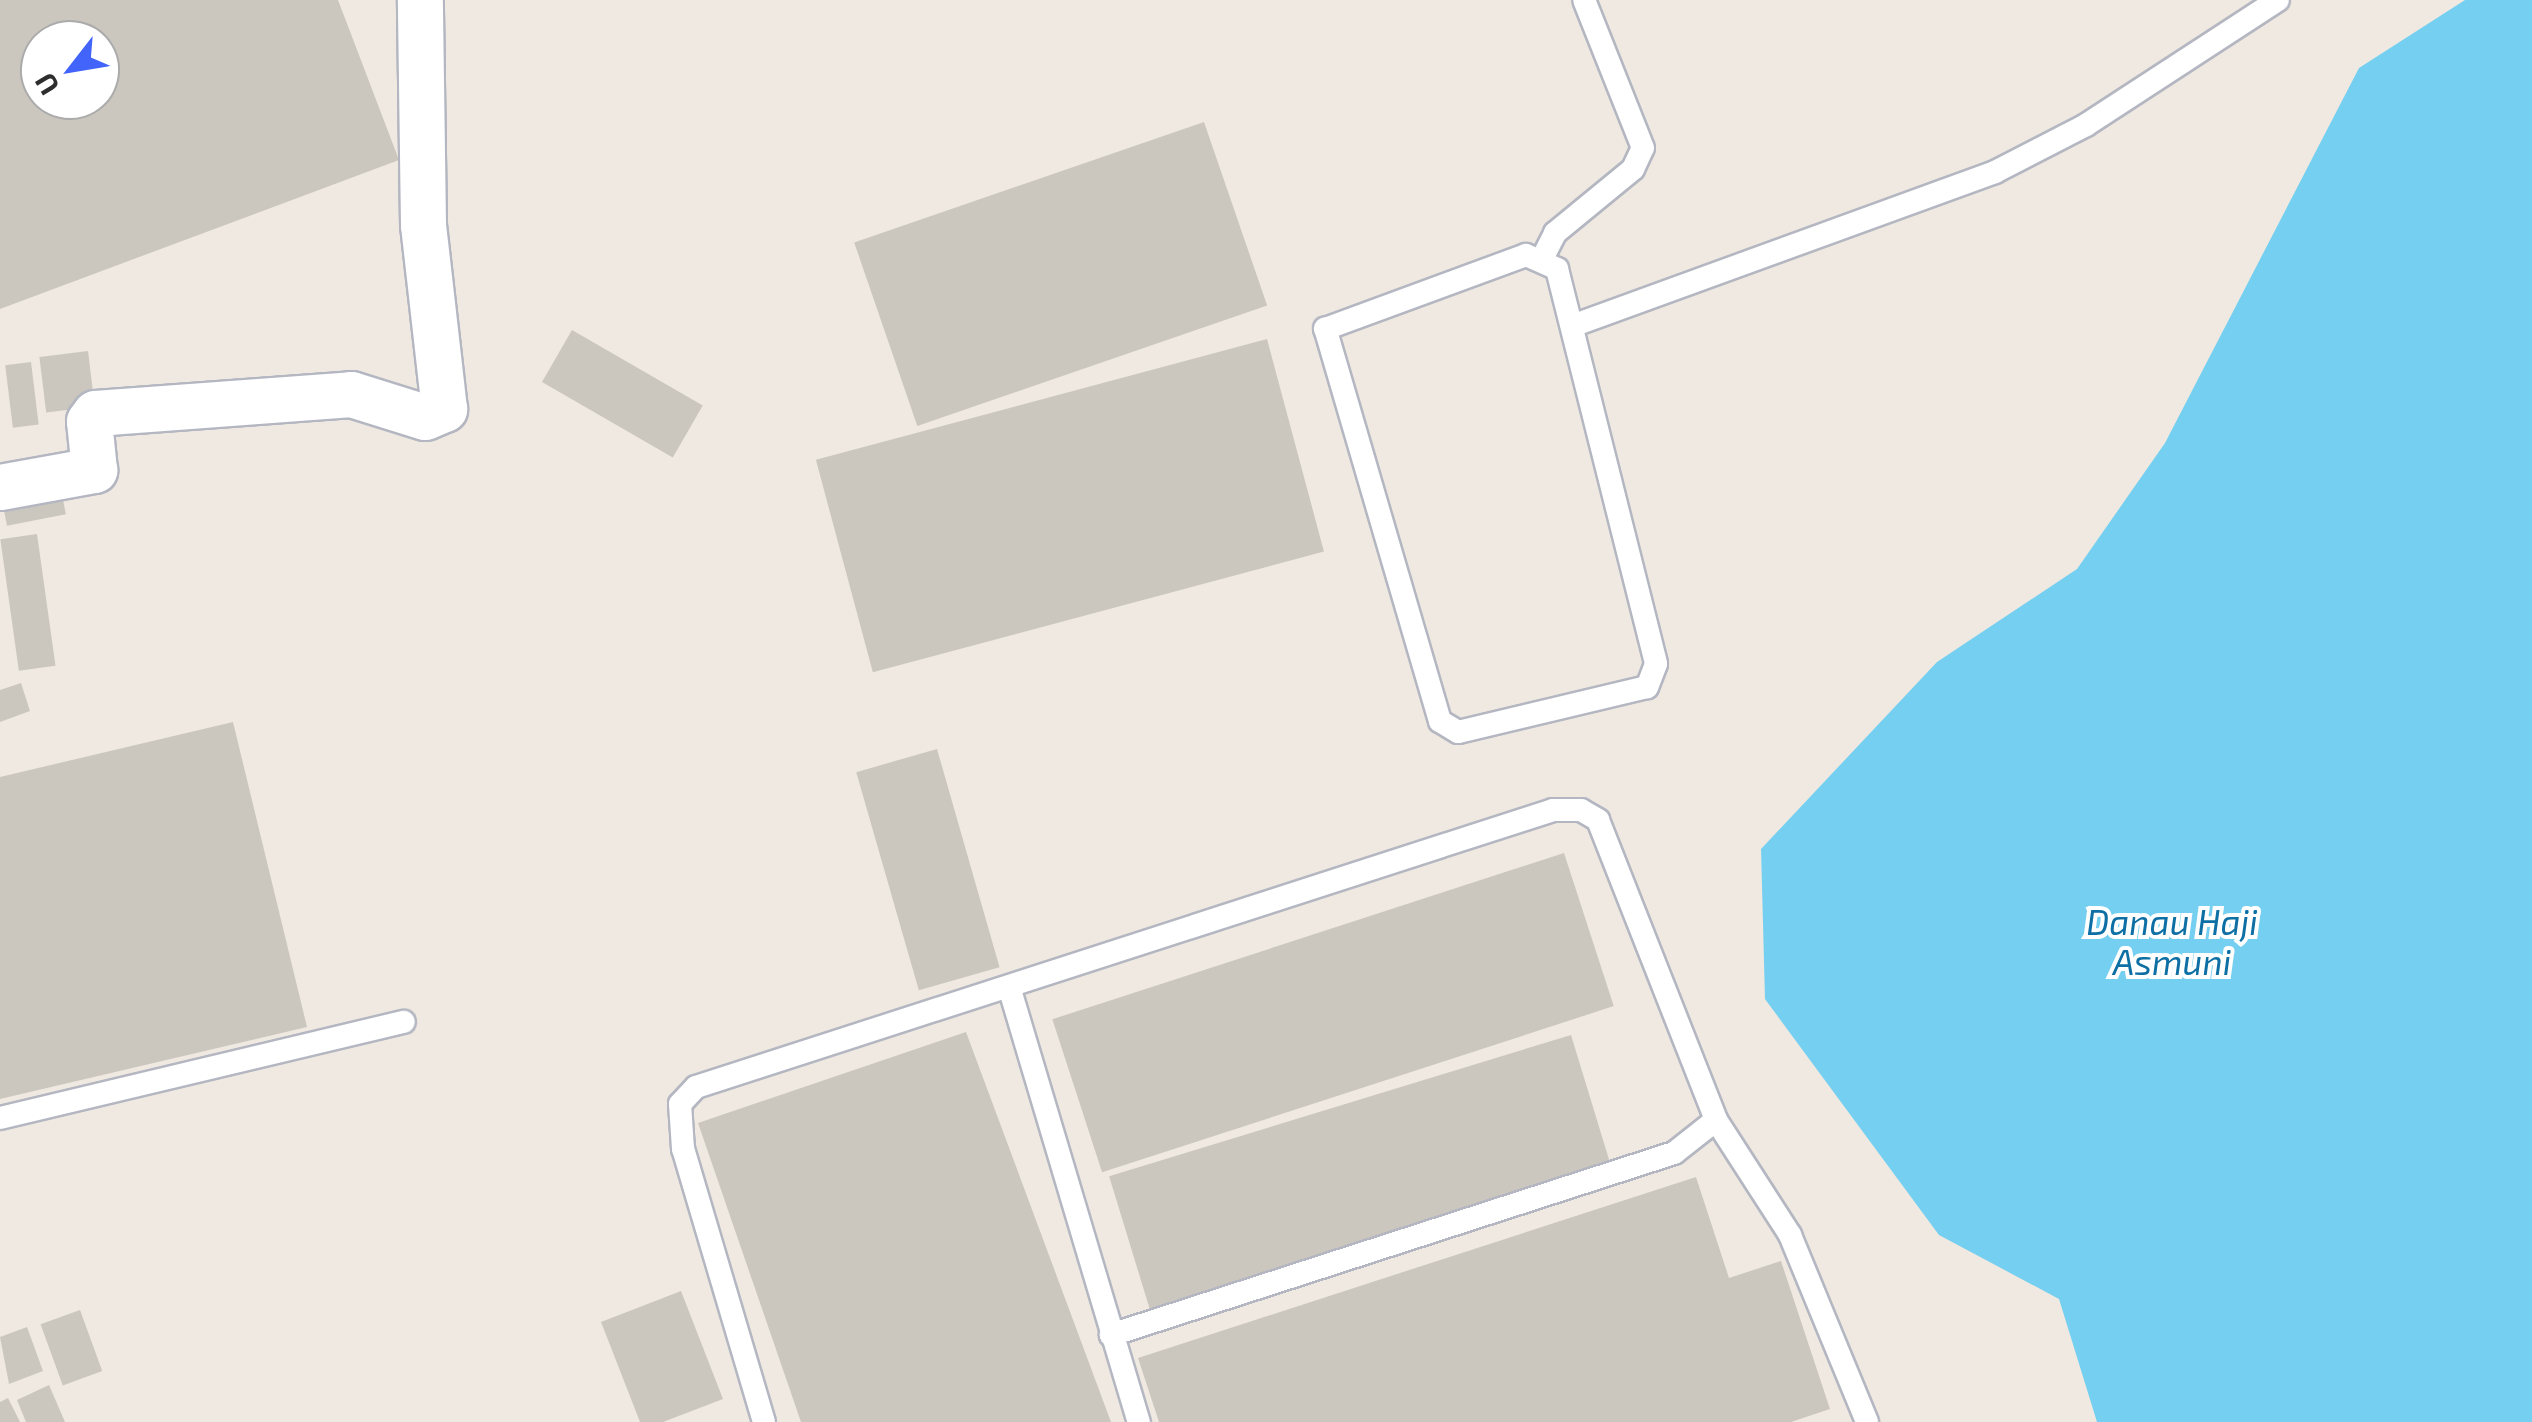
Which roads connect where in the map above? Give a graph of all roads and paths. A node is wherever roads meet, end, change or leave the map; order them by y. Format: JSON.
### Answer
{"nodes":[{"id":1,"x":420,"y":0,"type":"edge"},
{"id":2,"x":1584,"y":0,"type":"edge"},
{"id":3,"x":2278,"y":0,"type":"edge"},
{"id":4,"x":1543,"y":257,"type":"junction"},
{"id":5,"x":1572,"y":326,"type":"junction"},
{"id":6,"x":0,"y":487,"type":"edge"},
{"id":7,"x":1010,"y":990,"type":"junction"},
{"id":8,"x":404,"y":1022,"type":"dead end"},
{"id":9,"x":0,"y":1118,"type":"edge"},
{"id":10,"x":1716,"y":1120,"type":"junction"},
{"id":11,"x":1112,"y":1335,"type":"junction"},
{"id":12,"x":764,"y":1422,"type":"edge"},
{"id":13,"x":1139,"y":1422,"type":"edge"},
{"id":14,"x":1867,"y":1422,"type":"edge"}],
"edges":[{"from":1,"to":6,"type":"street"},
{"from":2,"to":4,"type":"lane"},
{"from":3,"to":5,"type":"lane"},
{"from":4,"to":5,"type":"lane"},
{"from":4,"to":5,"type":"lane"},
{"from":7,"to":10,"type":"lane"},
{"from":7,"to":11,"type":"lane"},
{"from":7,"to":12,"type":"lane"},
{"from":8,"to":9,"type":"lane"},
{"from":10,"to":11,"type":"lane"},
{"from":10,"to":14,"type":"lane"},
{"from":11,"to":13,"type":"lane"}]}
